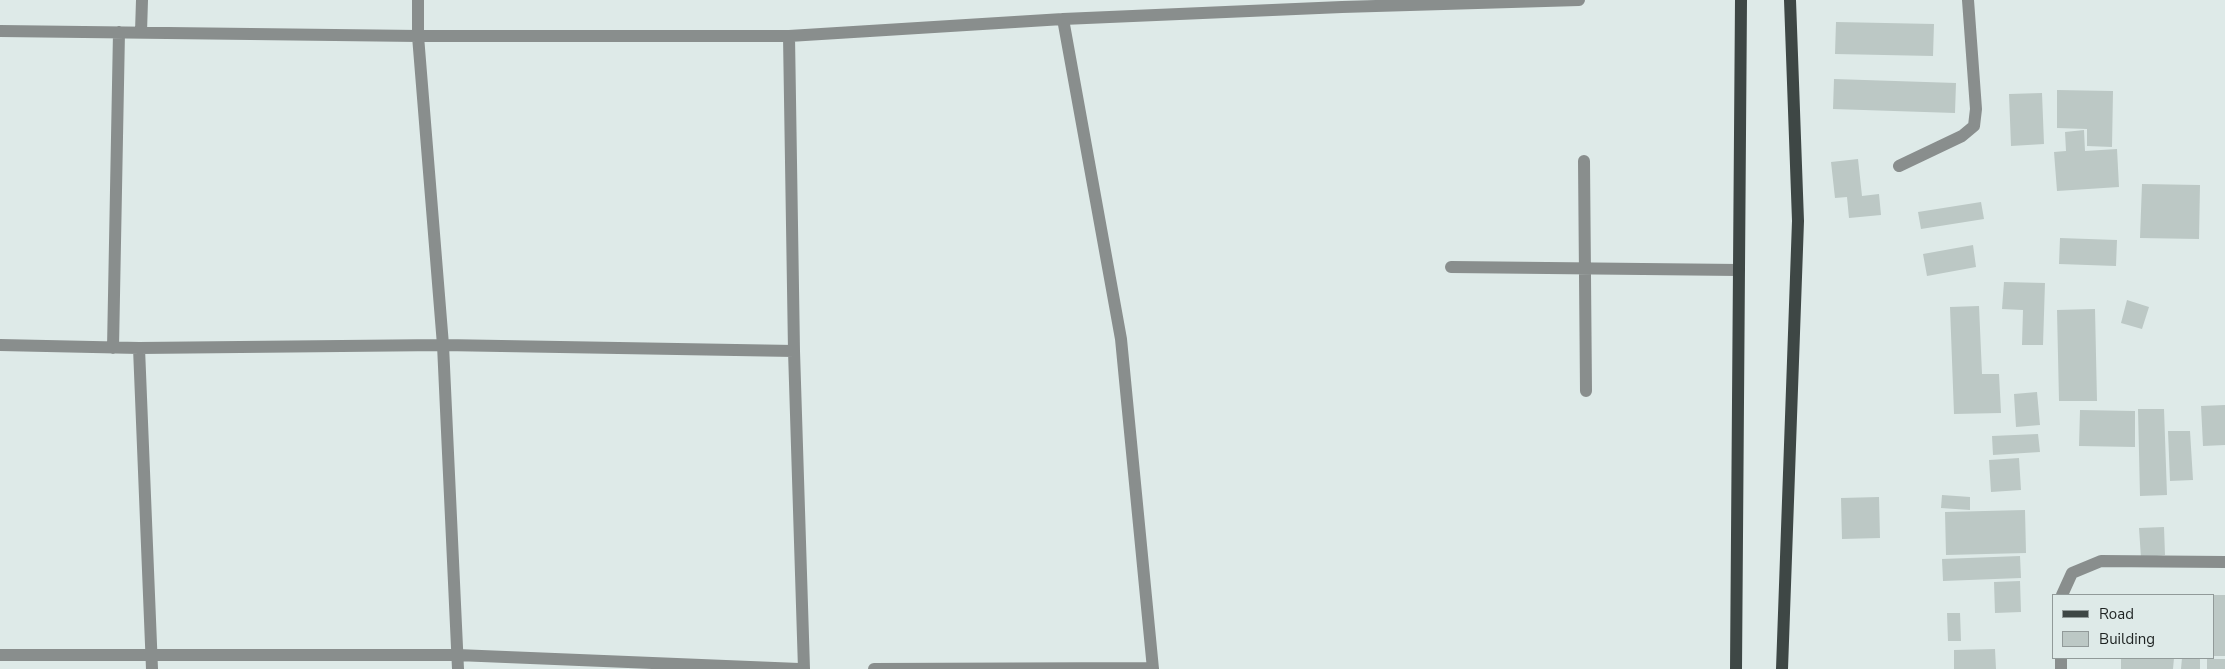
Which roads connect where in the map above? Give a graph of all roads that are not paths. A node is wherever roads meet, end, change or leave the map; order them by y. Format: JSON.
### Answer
{"nodes":[{"id":1,"x":142,"y":0,"type":"edge"},
{"id":2,"x":418,"y":0,"type":"edge"},
{"id":3,"x":1579,"y":0,"type":"edge"},
{"id":4,"x":1742,"y":0,"type":"edge"},
{"id":5,"x":1790,"y":0,"type":"edge"},
{"id":6,"x":1968,"y":0,"type":"edge"},
{"id":7,"x":1342,"y":3,"type":"edge"},
{"id":8,"x":1063,"y":19,"type":"junction"},
{"id":9,"x":0,"y":31,"type":"edge"},
{"id":10,"x":119,"y":32,"type":"junction"},
{"id":11,"x":142,"y":32,"type":"junction"},
{"id":12,"x":418,"y":36,"type":"junction"},
{"id":13,"x":789,"y":36,"type":"junction"},
{"id":14,"x":1584,"y":160,"type":"dead end"},
{"id":15,"x":1899,"y":166,"type":"dead end"},
{"id":16,"x":1451,"y":268,"type":"dead end"},
{"id":17,"x":1584,"y":268,"type":"junction"},
{"id":18,"x":1740,"y":270,"type":"junction"},
{"id":19,"x":0,"y":345,"type":"edge"},
{"id":20,"x":442,"y":345,"type":"junction"},
{"id":21,"x":113,"y":348,"type":"junction"},
{"id":22,"x":139,"y":348,"type":"junction"},
{"id":23,"x":794,"y":351,"type":"junction"},
{"id":24,"x":1586,"y":391,"type":"dead end"},
{"id":25,"x":2225,"y":562,"type":"edge"},
{"id":26,"x":2062,"y":594,"type":"edge"},
{"id":27,"x":151,"y":654,"type":"junction"},
{"id":28,"x":457,"y":655,"type":"junction"},
{"id":29,"x":0,"y":656,"type":"edge"},
{"id":30,"x":152,"y":669,"type":"edge"},
{"id":31,"x":458,"y":669,"type":"edge"},
{"id":32,"x":799,"y":669,"type":"edge"},
{"id":33,"x":804,"y":669,"type":"edge"},
{"id":34,"x":874,"y":669,"type":"edge"},
{"id":35,"x":1153,"y":669,"type":"edge"},
{"id":36,"x":1736,"y":669,"type":"edge"},
{"id":37,"x":1782,"y":669,"type":"edge"}],
"edges":[{"from":1,"to":11,"type":"street"},
{"from":2,"to":12,"type":"street"},
{"from":3,"to":7,"type":"street"},
{"from":4,"to":18,"type":"main road"},
{"from":5,"to":37,"type":"main road"},
{"from":6,"to":15,"type":"street"},
{"from":7,"to":8,"type":"street"},
{"from":8,"to":13,"type":"street"},
{"from":8,"to":35,"type":"street"},
{"from":9,"to":10,"type":"street"},
{"from":10,"to":11,"type":"street"},
{"from":10,"to":21,"type":"street"},
{"from":11,"to":12,"type":"street"},
{"from":12,"to":13,"type":"street"},
{"from":12,"to":20,"type":"street"},
{"from":13,"to":23,"type":"street"},
{"from":14,"to":17,"type":"street"},
{"from":16,"to":17,"type":"street"},
{"from":17,"to":18,"type":"street"},
{"from":17,"to":24,"type":"street"},
{"from":18,"to":36,"type":"main road"},
{"from":19,"to":21,"type":"street"},
{"from":20,"to":22,"type":"street"},
{"from":20,"to":23,"type":"street"},
{"from":20,"to":28,"type":"street"},
{"from":21,"to":22,"type":"street"},
{"from":22,"to":27,"type":"street"},
{"from":23,"to":33,"type":"street"},
{"from":25,"to":26,"type":"street"},
{"from":27,"to":28,"type":"street"},
{"from":27,"to":29,"type":"street"},
{"from":27,"to":30,"type":"street"},
{"from":28,"to":31,"type":"street"},
{"from":28,"to":32,"type":"street"},
{"from":34,"to":35,"type":"street"}]}
